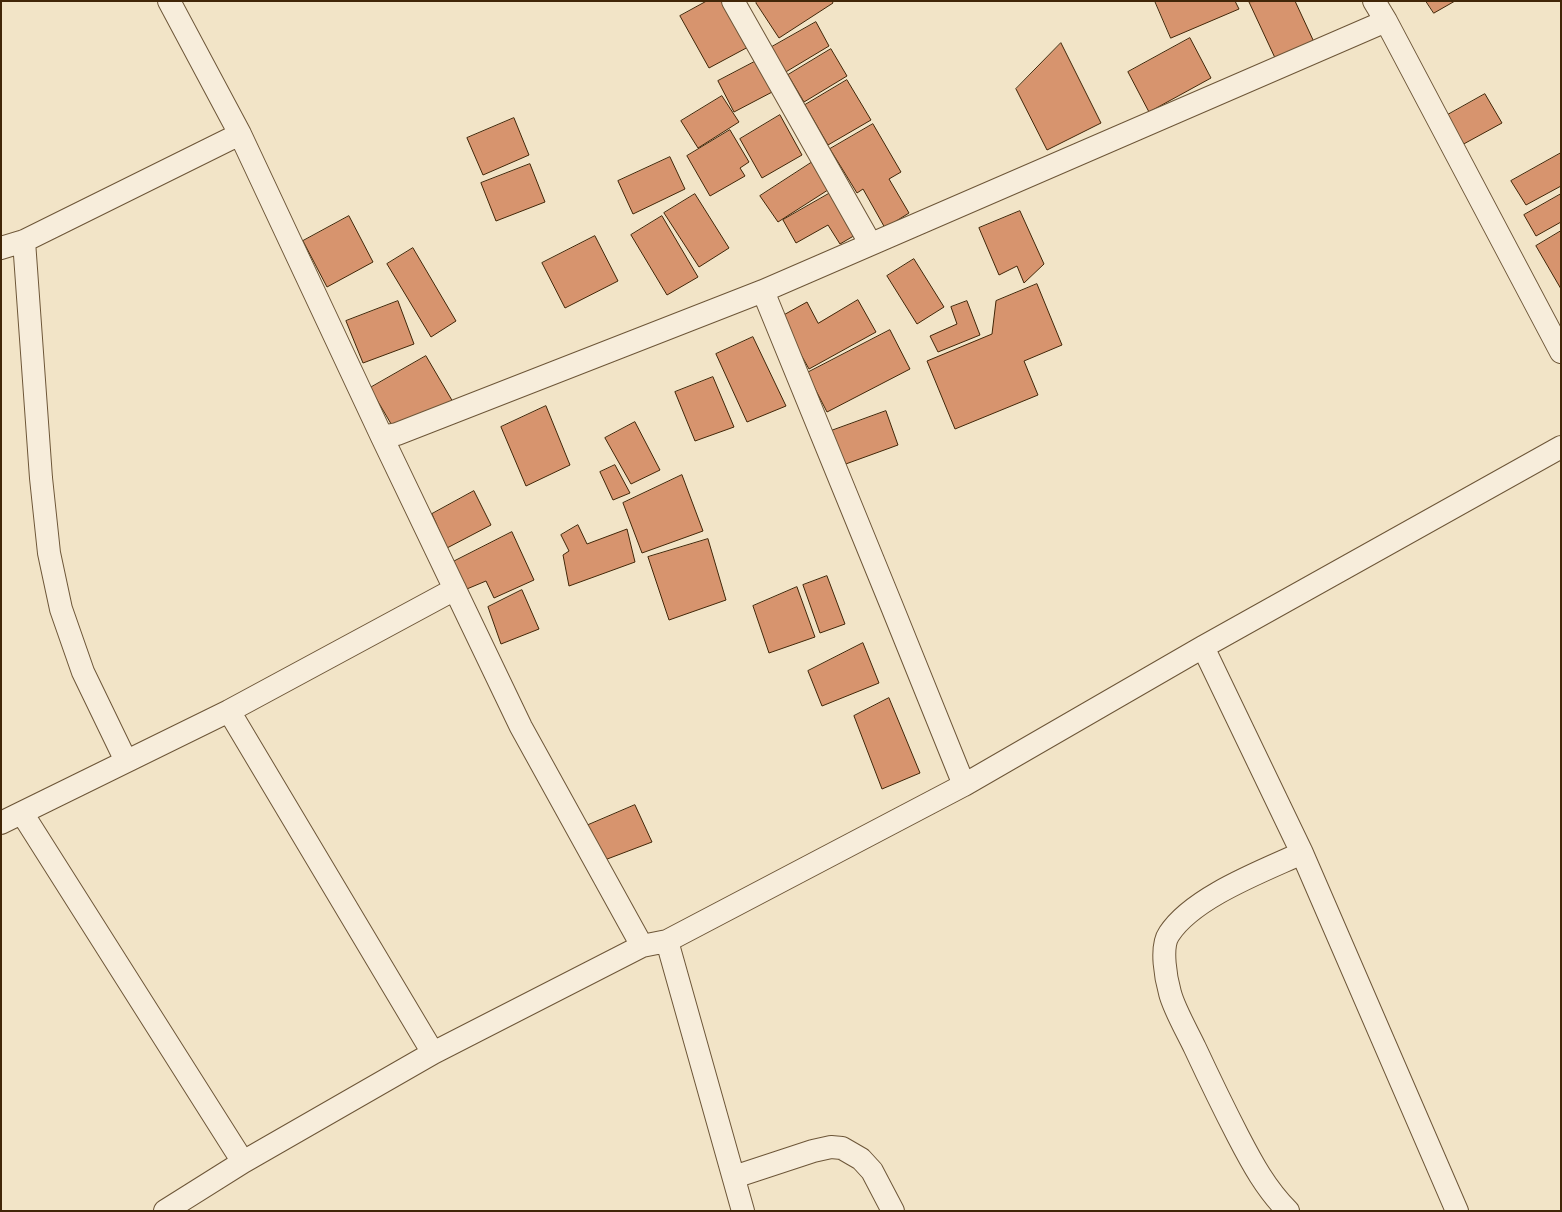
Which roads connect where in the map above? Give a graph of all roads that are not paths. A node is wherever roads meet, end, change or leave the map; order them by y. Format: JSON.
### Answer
{"nodes":[{"id":1,"x":169,"y":1,"type":"edge"},
{"id":2,"x":733,"y":1,"type":"edge"},
{"id":3,"x":1374,"y":1,"type":"edge"},
{"id":4,"x":1386,"y":21,"type":"junction"},
{"id":5,"x":240,"y":134,"type":"junction"},
{"id":6,"x":24,"y":241,"type":"junction"},
{"id":7,"x":870,"y":243,"type":"junction"},
{"id":8,"x":1,"y":248,"type":"edge"},
{"id":9,"x":763,"y":291,"type":"junction"},
{"id":10,"x":1561,"y":352,"type":"edge"},
{"id":11,"x":382,"y":437,"type":"junction"},
{"id":12,"x":1561,"y":447,"type":"edge"},
{"id":13,"x":454,"y":589,"type":"junction"},
{"id":14,"x":1204,"y":647,"type":"junction"},
{"id":15,"x":229,"y":710,"type":"junction"},
{"id":16,"x":126,"y":761,"type":"junction"},
{"id":17,"x":964,"y":785,"type":"junction"},
{"id":18,"x":22,"y":813,"type":"junction"},
{"id":19,"x":1,"y":823,"type":"edge"},
{"id":20,"x":1302,"y":853,"type":"junction"},
{"id":21,"x":667,"y":941,"type":"junction"},
{"id":22,"x":642,"y":946,"type":"junction"},
{"id":23,"x":432,"y":1053,"type":"junction"},
{"id":24,"x":243,"y":1162,"type":"junction"},
{"id":25,"x":734,"y":1177,"type":"junction"},
{"id":26,"x":165,"y":1211,"type":"edge"},
{"id":27,"x":743,"y":1211,"type":"edge"},
{"id":28,"x":893,"y":1211,"type":"edge"},
{"id":29,"x":1288,"y":1211,"type":"edge"},
{"id":30,"x":1457,"y":1211,"type":"edge"}],
"edges":[{"from":1,"to":5,"type":"street"},
{"from":2,"to":7,"type":"street"},
{"from":3,"to":4,"type":"street"},
{"from":4,"to":7,"type":"street"},
{"from":4,"to":10,"type":"street"},
{"from":5,"to":6,"type":"street"},
{"from":5,"to":11,"type":"street"},
{"from":6,"to":8,"type":"street"},
{"from":6,"to":16,"type":"street"},
{"from":7,"to":9,"type":"street"},
{"from":9,"to":11,"type":"street"},
{"from":9,"to":17,"type":"street"},
{"from":11,"to":13,"type":"street"},
{"from":12,"to":14,"type":"street"},
{"from":13,"to":15,"type":"street"},
{"from":13,"to":22,"type":"street"},
{"from":14,"to":17,"type":"street"},
{"from":14,"to":20,"type":"street"},
{"from":15,"to":16,"type":"street"},
{"from":15,"to":23,"type":"street"},
{"from":16,"to":18,"type":"street"},
{"from":17,"to":21,"type":"street"},
{"from":18,"to":19,"type":"street"},
{"from":18,"to":24,"type":"street"},
{"from":20,"to":29,"type":"street"},
{"from":20,"to":30,"type":"street"},
{"from":21,"to":22,"type":"street"},
{"from":21,"to":25,"type":"street"},
{"from":22,"to":23,"type":"street"},
{"from":23,"to":24,"type":"street"},
{"from":24,"to":26,"type":"street"},
{"from":25,"to":27,"type":"street"},
{"from":25,"to":28,"type":"street"}]}
